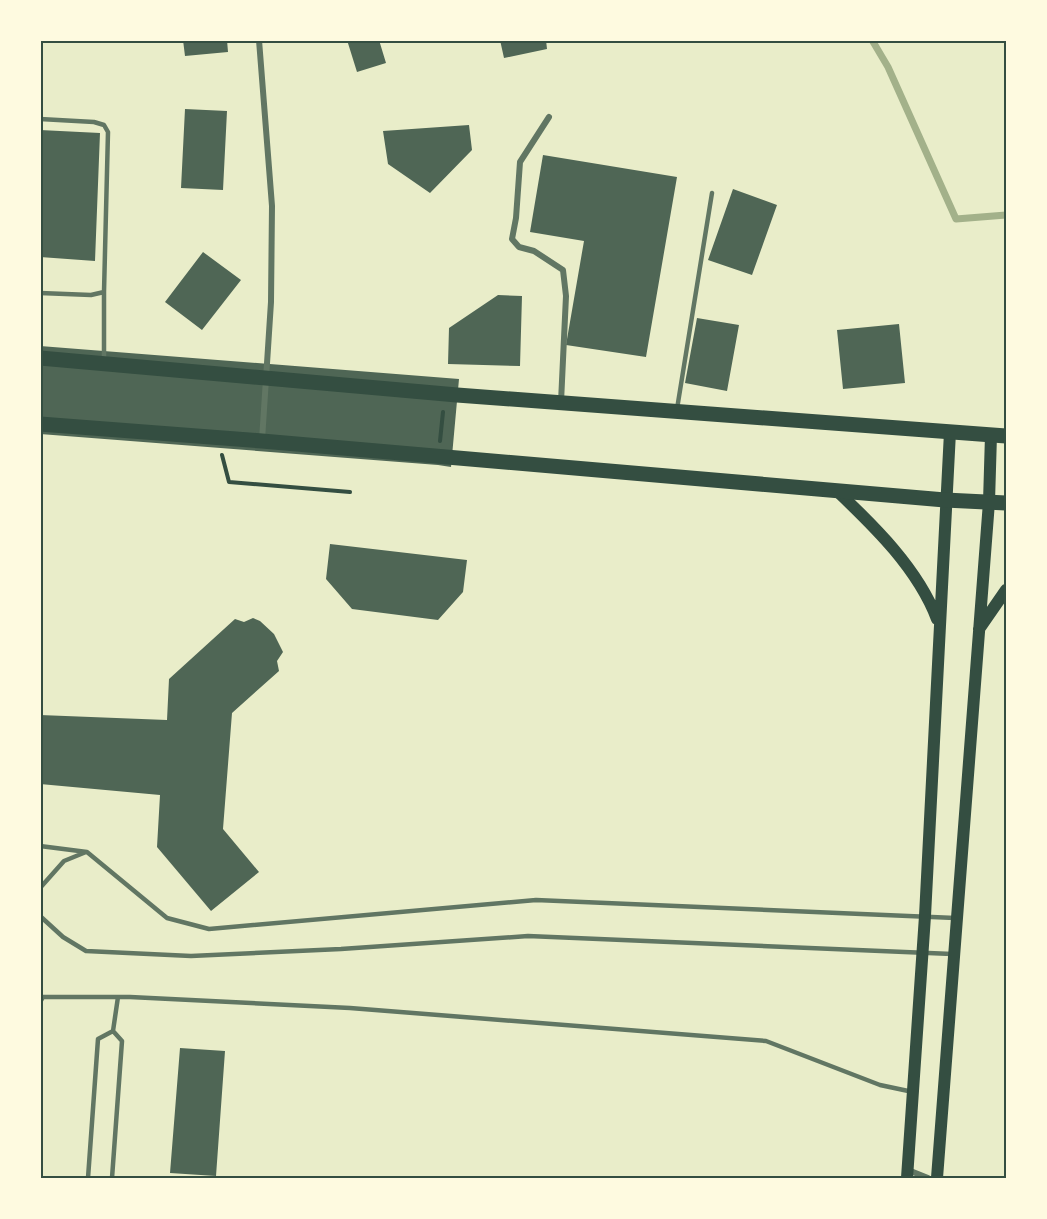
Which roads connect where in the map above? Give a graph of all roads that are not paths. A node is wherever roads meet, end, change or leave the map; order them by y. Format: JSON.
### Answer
{"nodes":[{"id":1,"x":259,"y":40,"type":"edge"},
{"id":2,"x":549,"y":117,"type":"dead end"},
{"id":3,"x":40,"y":119,"type":"edge"},
{"id":4,"x":712,"y":193,"type":"dead end"},
{"id":5,"x":104,"y":292,"type":"junction"},
{"id":6,"x":40,"y":293,"type":"edge"},
{"id":7,"x":40,"y":358,"type":"edge"},
{"id":8,"x":104,"y":364,"type":"junction"},
{"id":9,"x":266,"y":378,"type":"junction"},
{"id":10,"x":561,"y":403,"type":"junction"},
{"id":11,"x":676,"y":411,"type":"junction"},
{"id":12,"x":40,"y":424,"type":"edge"},
{"id":13,"x":950,"y":432,"type":"junction"},
{"id":14,"x":999,"y":436,"type":"edge"},
{"id":15,"x":262,"y":441,"type":"junction"},
{"id":16,"x":837,"y":491,"type":"junction"},
{"id":17,"x":945,"y":500,"type":"junction"},
{"id":18,"x":989,"y":502,"type":"junction"},
{"id":19,"x":1006,"y":503,"type":"edge"},
{"id":20,"x":1006,"y":590,"type":"edge"},
{"id":21,"x":939,"y":622,"type":"junction"},
{"id":22,"x":979,"y":630,"type":"junction"},
{"id":23,"x":40,"y":846,"type":"edge"},
{"id":24,"x":87,"y":852,"type":"junction"},
{"id":25,"x":40,"y":888,"type":"edge"},
{"id":26,"x":40,"y":916,"type":"edge"},
{"id":27,"x":925,"y":916,"type":"junction"},
{"id":28,"x":956,"y":918,"type":"junction"},
{"id":29,"x":922,"y":952,"type":"junction"},
{"id":30,"x":954,"y":954,"type":"junction"},
{"id":31,"x":118,"y":997,"type":"junction"},
{"id":32,"x":40,"y":1002,"type":"edge"},
{"id":33,"x":113,"y":1031,"type":"junction"},
{"id":34,"x":913,"y":1092,"type":"junction"},
{"id":35,"x":907,"y":1174,"type":"edge"},
{"id":36,"x":88,"y":1179,"type":"edge"},
{"id":37,"x":112,"y":1179,"type":"edge"},
{"id":38,"x":928,"y":1179,"type":"edge"},
{"id":39,"x":936,"y":1179,"type":"edge"}],
"edges":[{"from":1,"to":9,"type":"street"},
{"from":2,"to":10,"type":"street"},
{"from":3,"to":5,"type":"lane"},
{"from":4,"to":11,"type":"lane"},
{"from":5,"to":6,"type":"lane"},
{"from":5,"to":8,"type":"lane"},
{"from":7,"to":8,"type":"main road"},
{"from":8,"to":9,"type":"main road"},
{"from":9,"to":10,"type":"main road"},
{"from":9,"to":15,"type":"street"},
{"from":10,"to":11,"type":"main road"},
{"from":11,"to":13,"type":"main road"},
{"from":12,"to":15,"type":"main road"},
{"from":13,"to":14,"type":"main road"},
{"from":13,"to":17,"type":"main road"},
{"from":14,"to":18,"type":"main road"},
{"from":15,"to":16,"type":"main road"},
{"from":16,"to":17,"type":"main road"},
{"from":16,"to":21,"type":"main road"},
{"from":17,"to":18,"type":"main road"},
{"from":17,"to":21,"type":"main road"},
{"from":18,"to":19,"type":"main road"},
{"from":18,"to":22,"type":"main road"},
{"from":20,"to":22,"type":"main road"},
{"from":21,"to":27,"type":"main road"},
{"from":22,"to":28,"type":"main road"},
{"from":23,"to":24,"type":"lane"},
{"from":24,"to":25,"type":"lane"},
{"from":24,"to":27,"type":"lane"},
{"from":26,"to":29,"type":"lane"},
{"from":27,"to":28,"type":"lane"},
{"from":27,"to":29,"type":"main road"},
{"from":28,"to":30,"type":"main road"},
{"from":29,"to":30,"type":"lane"},
{"from":29,"to":34,"type":"main road"},
{"from":30,"to":39,"type":"main road"},
{"from":31,"to":32,"type":"lane"},
{"from":31,"to":33,"type":"lane"},
{"from":31,"to":34,"type":"lane"},
{"from":33,"to":36,"type":"lane"},
{"from":33,"to":37,"type":"lane"},
{"from":34,"to":35,"type":"main road"},
{"from":35,"to":38,"type":"street"}]}
